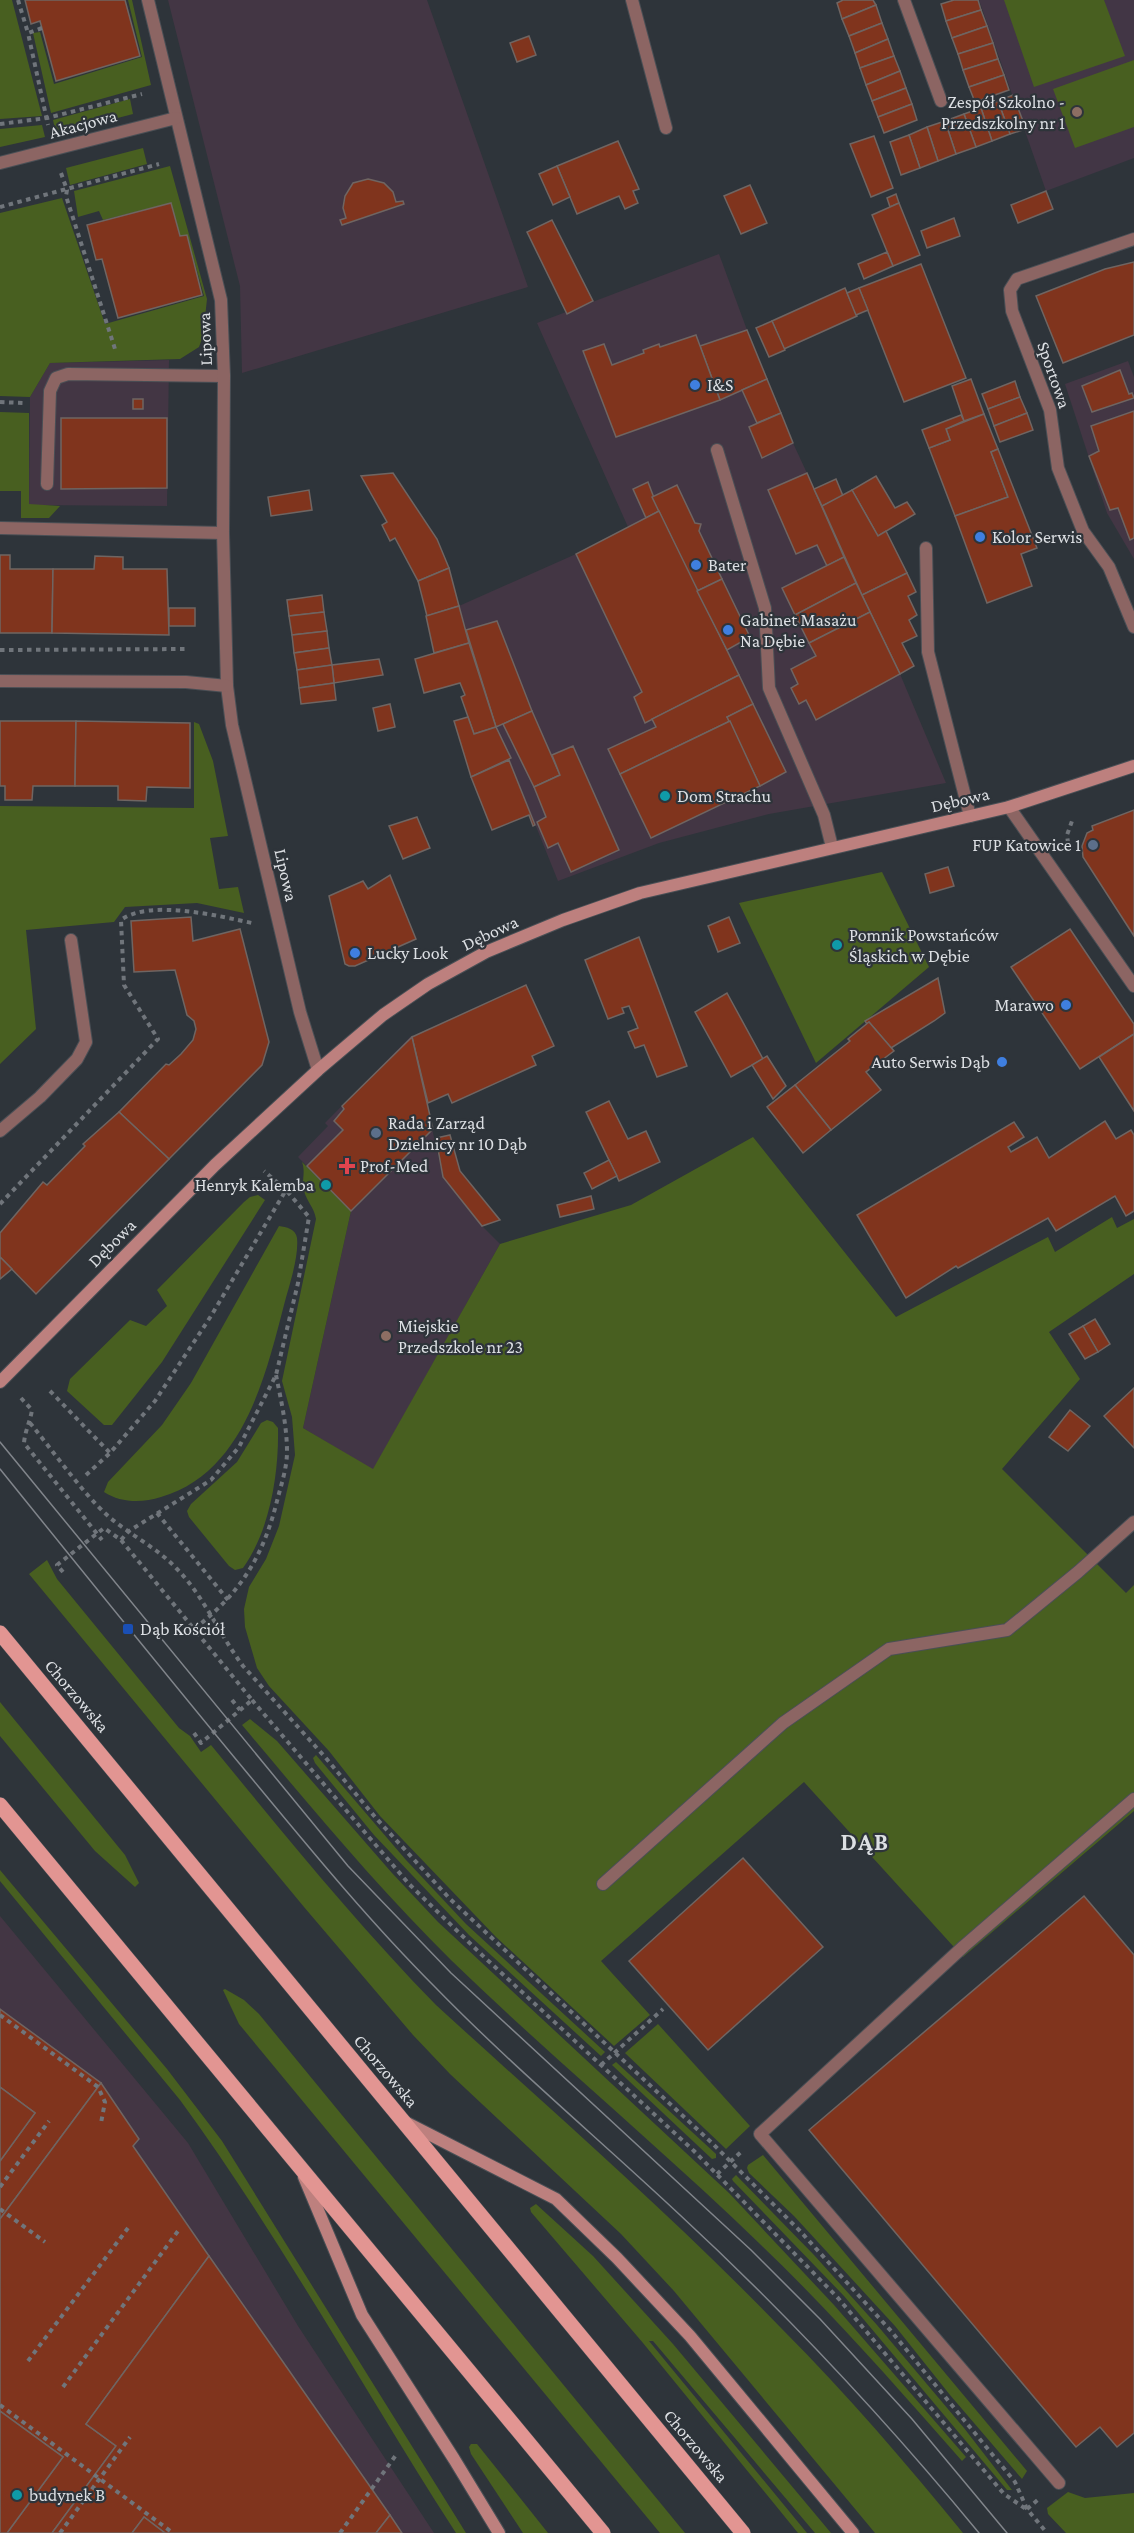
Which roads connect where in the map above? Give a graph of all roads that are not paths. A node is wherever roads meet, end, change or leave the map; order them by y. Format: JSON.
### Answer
{"nodes":[{"id":1,"x":148,"y":0,"type":"edge"},
{"id":2,"x":632,"y":0,"type":"edge"},
{"id":3,"x":904,"y":0,"type":"edge"},
{"id":4,"x":941,"y":101,"type":"dead end"},
{"id":5,"x":176,"y":118,"type":"junction"},
{"id":6,"x":666,"y":128,"type":"dead end"},
{"id":7,"x":0,"y":163,"type":"edge"},
{"id":8,"x":1134,"y":239,"type":"edge"},
{"id":9,"x":224,"y":376,"type":"junction"},
{"id":10,"x":717,"y":450,"type":"dead end"},
{"id":11,"x":47,"y":484,"type":"dead end"},
{"id":12,"x":0,"y":528,"type":"edge"},
{"id":13,"x":223,"y":533,"type":"junction"},
{"id":14,"x":926,"y":548,"type":"dead end"},
{"id":15,"x":1134,"y":627,"type":"edge"},
{"id":16,"x":0,"y":681,"type":"edge"},
{"id":17,"x":226,"y":686,"type":"junction"},
{"id":18,"x":1134,"y":766,"type":"edge"},
{"id":19,"x":1009,"y":807,"type":"junction"},
{"id":20,"x":970,"y":816,"type":"junction"},
{"id":21,"x":832,"y":847,"type":"junction"},
{"id":22,"x":71,"y":940,"type":"dead end"},
{"id":23,"x":1134,"y":986,"type":"edge"},
{"id":24,"x":318,"y":1070,"type":"junction"},
{"id":25,"x":0,"y":1131,"type":"edge"},
{"id":26,"x":0,"y":1382,"type":"edge"},
{"id":27,"x":1134,"y":1522,"type":"edge"},
{"id":28,"x":0,"y":1634,"type":"edge"},
{"id":29,"x":1134,"y":1799,"type":"edge"},
{"id":30,"x":0,"y":1805,"type":"edge"},
{"id":31,"x":603,"y":1884,"type":"dead end"},
{"id":32,"x":403,"y":2121,"type":"junction"},
{"id":33,"x":299,"y":2165,"type":"junction"},
{"id":34,"x":1059,"y":2483,"type":"dead end"},
{"id":35,"x":499,"y":2533,"type":"edge"},
{"id":36,"x":603,"y":2533,"type":"edge"},
{"id":37,"x":743,"y":2533,"type":"edge"},
{"id":38,"x":853,"y":2533,"type":"edge"}],
"edges":[{"from":1,"to":5,"type":"street","name":"Lipowa"},
{"from":2,"to":6,"type":"street"},
{"from":3,"to":4,"type":"street"},
{"from":5,"to":7,"type":"street","name":"Akacjowa"},
{"from":5,"to":9,"type":"street","name":"Lipowa"},
{"from":8,"to":15,"type":"street","name":"Sportowa"},
{"from":9,"to":11,"type":"street"},
{"from":9,"to":13,"type":"street","name":"Lipowa"},
{"from":10,"to":21,"type":"street"},
{"from":12,"to":13,"type":"street"},
{"from":13,"to":17,"type":"street","name":"Lipowa"},
{"from":14,"to":20,"type":"street"},
{"from":16,"to":17,"type":"street"},
{"from":17,"to":24,"type":"street","name":"Lipowa"},
{"from":18,"to":19,"type":"street","name":"Dębowa"},
{"from":19,"to":20,"type":"street","name":"Dębowa"},
{"from":19,"to":23,"type":"street"},
{"from":20,"to":21,"type":"street","name":"Dębowa"},
{"from":21,"to":24,"type":"street","name":"Dębowa"},
{"from":22,"to":25,"type":"street"},
{"from":24,"to":26,"type":"street","name":"Dębowa"},
{"from":27,"to":31,"type":"street"},
{"from":28,"to":32,"type":"main road","name":"Chorzowska"},
{"from":29,"to":34,"type":"street"},
{"from":30,"to":33,"type":"main road"},
{"from":32,"to":37,"type":"main road","name":"Chorzowska"},
{"from":32,"to":38,"type":"street"},
{"from":33,"to":35,"type":"street"},
{"from":33,"to":36,"type":"main road"}]}
